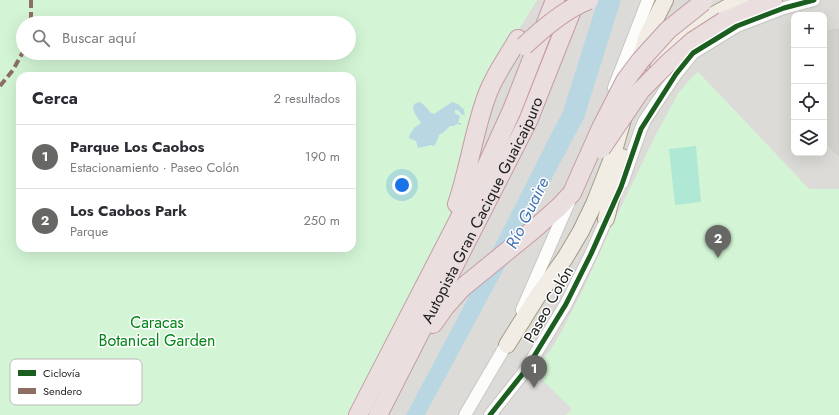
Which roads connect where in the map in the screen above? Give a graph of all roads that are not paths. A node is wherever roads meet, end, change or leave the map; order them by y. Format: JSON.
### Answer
{"nodes":[{"id":1,"x":555,"y":0,"type":"edge"},
{"id":2,"x":564,"y":0,"type":"edge"},
{"id":3,"x":576,"y":0,"type":"edge"},
{"id":4,"x":589,"y":0,"type":"edge"},
{"id":5,"x":648,"y":0,"type":"edge"},
{"id":6,"x":665,"y":0,"type":"edge"},
{"id":7,"x":741,"y":0,"type":"edge"},
{"id":8,"x":773,"y":0,"type":"edge"},
{"id":9,"x":814,"y":0,"type":"edge"},
{"id":10,"x":705,"y":1,"type":"edge"},
{"id":11,"x":521,"y":43,"type":"junction"},
{"id":12,"x":572,"y":193,"type":"junction"},
{"id":13,"x":606,"y":219,"type":"junction"},
{"id":14,"x":437,"y":260,"type":"junction"},
{"id":15,"x":507,"y":345,"type":"junction"},
{"id":16,"x":407,"y":355,"type":"junction"},
{"id":17,"x":358,"y":415,"type":"edge"},
{"id":18,"x":378,"y":415,"type":"edge"},
{"id":19,"x":465,"y":415,"type":"edge"},
{"id":20,"x":490,"y":415,"type":"edge"}],
"edges":[{"from":1,"to":14,"type":"highway","name":"Autopista Gran Cacique Guaicaipuro"},
{"from":2,"to":11,"type":"highway"},
{"from":3,"to":16,"type":"highway","name":"Autopista Gran Cacique Guaicaipuro"},
{"from":4,"to":11,"type":"highway","bridge":true},
{"from":5,"to":15,"type":"street","name":"Paseo Colón"},
{"from":6,"to":15,"type":"main road"},
{"from":7,"to":13,"type":"main road"},
{"from":8,"to":12,"type":"highway","bridge":true},
{"from":9,"to":13,"type":"street","name":"Paseo Colón"},
{"from":10,"to":12,"type":"highway","bridge":true},
{"from":11,"to":14,"type":"highway"},
{"from":12,"to":16,"type":"highway"},
{"from":13,"to":20,"type":"street","name":"Paseo Colón"},
{"from":14,"to":17,"type":"highway","name":"Autopista Gran Cacique Guaicaipuro"},
{"from":15,"to":19,"type":"street","name":"Paseo Colón"},
{"from":16,"to":18,"type":"highway","name":"Autopista Gran Cacique Guaicaipuro"}]}
